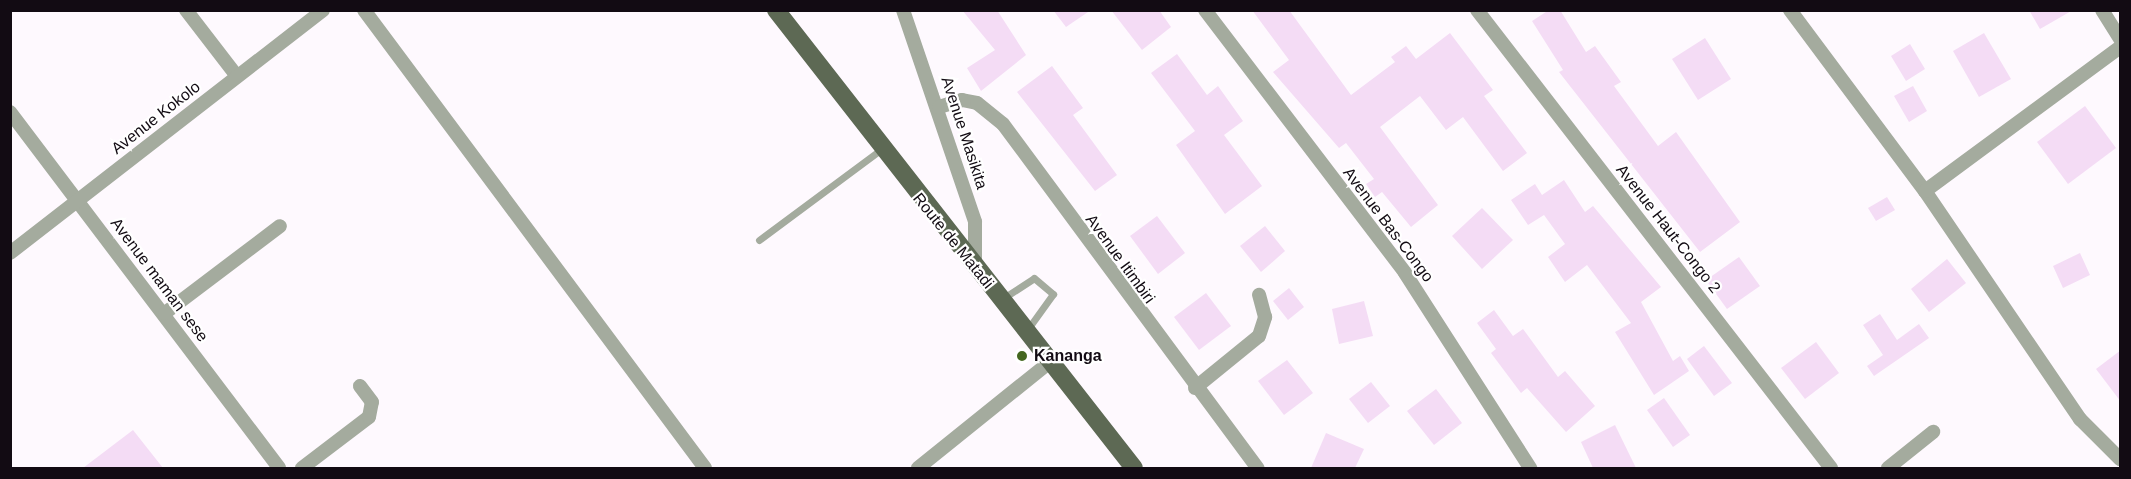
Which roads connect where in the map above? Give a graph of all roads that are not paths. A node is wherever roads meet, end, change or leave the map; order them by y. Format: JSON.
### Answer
{"nodes":[{"id":1,"x":186,"y":10,"type":"edge"},
{"id":2,"x":323,"y":10,"type":"edge"},
{"id":3,"x":364,"y":10,"type":"edge"},
{"id":4,"x":903,"y":10,"type":"edge"},
{"id":5,"x":1205,"y":10,"type":"edge"},
{"id":6,"x":1477,"y":10,"type":"edge"},
{"id":7,"x":1790,"y":10,"type":"edge"},
{"id":8,"x":2102,"y":10,"type":"edge"},
{"id":9,"x":782,"y":12,"type":"edge"},
{"id":10,"x":2121,"y":39,"type":"edge"},
{"id":11,"x":2121,"y":47,"type":"edge"},
{"id":12,"x":236,"y":75,"type":"junction"},
{"id":13,"x":939,"y":107,"type":"junction"},
{"id":14,"x":10,"y":112,"type":"edge"},
{"id":15,"x":880,"y":150,"type":"junction"},
{"id":16,"x":1925,"y":191,"type":"junction"},
{"id":17,"x":78,"y":201,"type":"junction"},
{"id":18,"x":280,"y":226,"type":"dead end"},
{"id":19,"x":759,"y":240,"type":"dead end"},
{"id":20,"x":10,"y":253,"type":"edge"},
{"id":21,"x":975,"y":270,"type":"junction"},
{"id":22,"x":1259,"y":295,"type":"dead end"},
{"id":23,"x":1000,"y":300,"type":"junction"},
{"id":24,"x":165,"y":313,"type":"junction"},
{"id":25,"x":1026,"y":331,"type":"junction"},
{"id":26,"x":1051,"y":361,"type":"junction"},
{"id":27,"x":360,"y":386,"type":"dead end"},
{"id":28,"x":1195,"y":388,"type":"junction"},
{"id":29,"x":1932,"y":432,"type":"dead end"},
{"id":30,"x":2121,"y":459,"type":"edge"},
{"id":31,"x":279,"y":468,"type":"edge"},
{"id":32,"x":302,"y":468,"type":"edge"},
{"id":33,"x":705,"y":468,"type":"edge"},
{"id":34,"x":918,"y":468,"type":"edge"},
{"id":35,"x":1134,"y":468,"type":"edge"},
{"id":36,"x":1258,"y":468,"type":"edge"},
{"id":37,"x":1530,"y":468,"type":"edge"},
{"id":38,"x":1831,"y":468,"type":"edge"},
{"id":39,"x":1888,"y":468,"type":"edge"}],
"edges":[{"from":1,"to":12,"type":"street"},
{"from":2,"to":12,"type":"street","name":"Avenue Kokolo"},
{"from":3,"to":33,"type":"street"},
{"from":4,"to":13,"type":"street","name":"Avenue Masikita"},
{"from":5,"to":37,"type":"street","name":"Avenue Bas-Congo"},
{"from":6,"to":38,"type":"street","name":"Avenue Haut-Congo 2"},
{"from":7,"to":16,"type":"street"},
{"from":8,"to":10,"type":"street"},
{"from":9,"to":15,"type":"main road","name":"Route de Matadi"},
{"from":11,"to":16,"type":"street"},
{"from":12,"to":17,"type":"street","name":"Avenue Kokolo"},
{"from":13,"to":21,"type":"street","name":"Avenue Masikita"},
{"from":13,"to":28,"type":"street","name":"Avenue Itimbiri"},
{"from":14,"to":17,"type":"street","name":"Avenue maman sese"},
{"from":15,"to":19,"type":"lane"},
{"from":15,"to":21,"type":"main road","name":"Route de Matadi"},
{"from":16,"to":30,"type":"street"},
{"from":17,"to":20,"type":"street","name":"Avenue Kokolo"},
{"from":17,"to":24,"type":"street","name":"Avenue maman sese"},
{"from":18,"to":24,"type":"street"},
{"from":21,"to":23,"type":"main road","name":"Route de Matadi"},
{"from":22,"to":28,"type":"street"},
{"from":23,"to":25,"type":"main road","name":"Route de Matadi"},
{"from":23,"to":25,"type":"lane"},
{"from":24,"to":31,"type":"street","name":"Avenue maman sese"},
{"from":25,"to":26,"type":"main road","name":"Route de Matadi"},
{"from":26,"to":34,"type":"street"},
{"from":26,"to":35,"type":"main road","name":"Route de Matadi"},
{"from":27,"to":32,"type":"street"},
{"from":28,"to":36,"type":"street","name":"Avenue Itimbiri"},
{"from":29,"to":39,"type":"street"}]}
